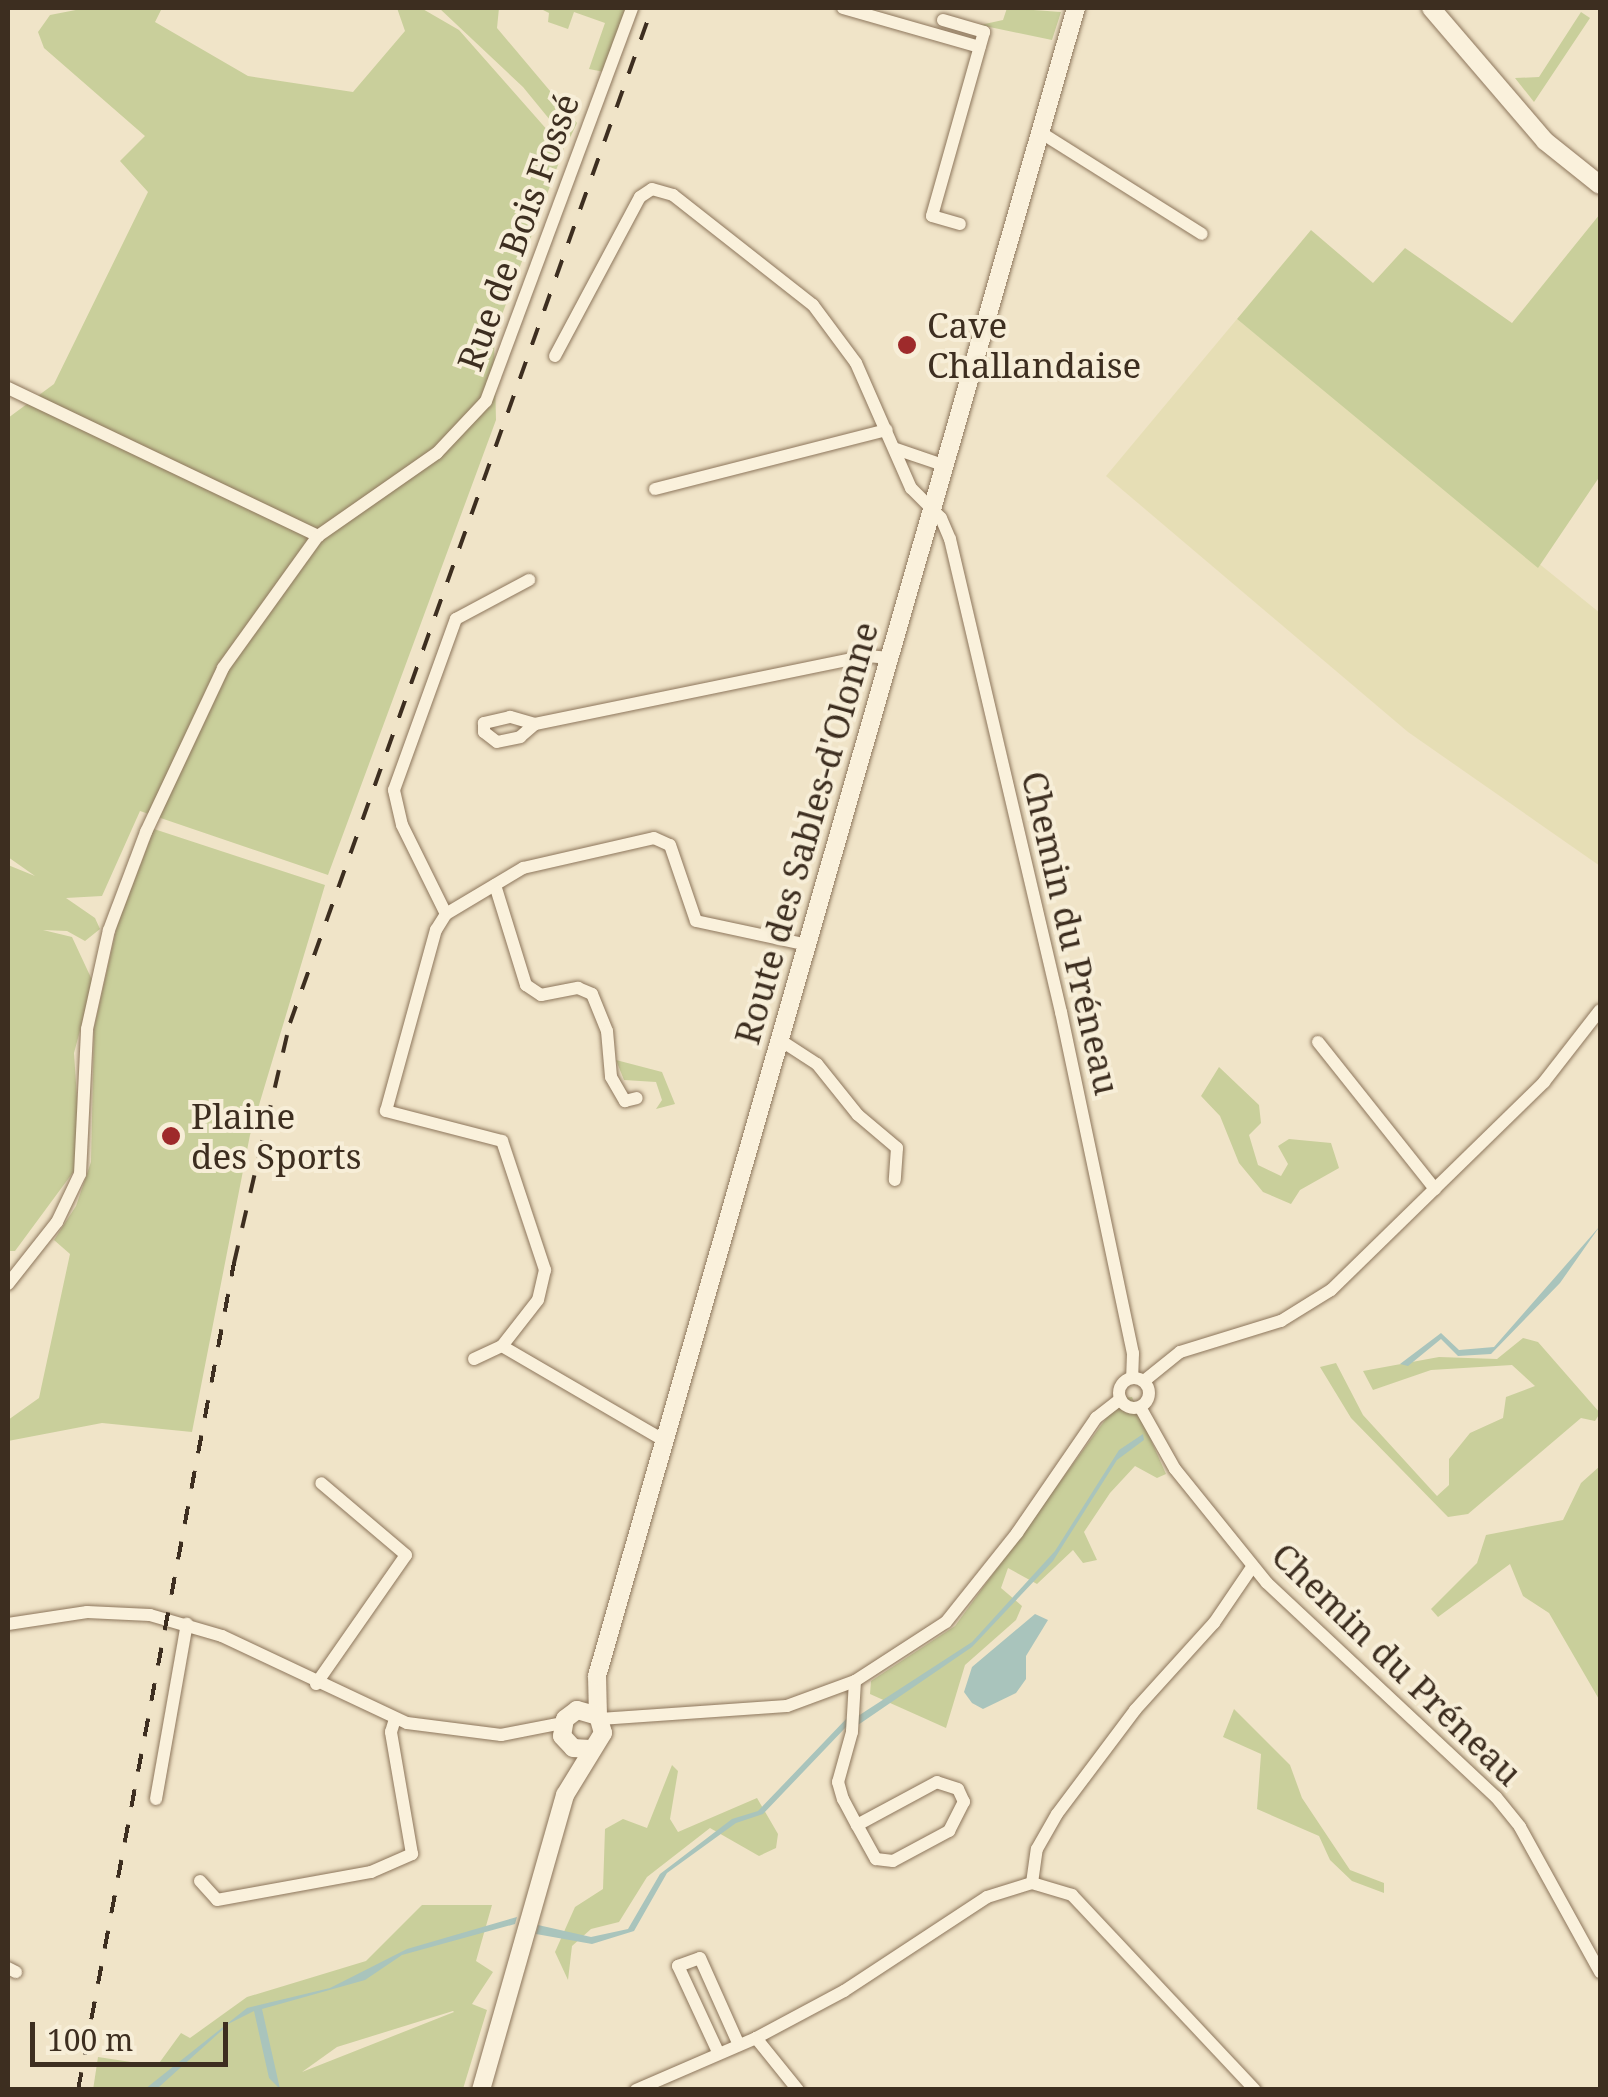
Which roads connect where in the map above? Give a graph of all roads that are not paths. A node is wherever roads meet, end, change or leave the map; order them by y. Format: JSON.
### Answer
{"nodes":[{"id":1,"x":632,"y":8,"type":"edge"},
{"id":2,"x":843,"y":8,"type":"edge"},
{"id":3,"x":1076,"y":8,"type":"edge"},
{"id":4,"x":1431,"y":8,"type":"edge"},
{"id":5,"x":945,"y":14,"type":"edge"},
{"id":6,"x":939,"y":35,"type":"junction"},
{"id":7,"x":980,"y":47,"type":"junction"},
{"id":8,"x":1040,"y":132,"type":"junction"},
{"id":9,"x":1596,"y":182,"type":"edge"},
{"id":10,"x":960,"y":224,"type":"dead end"},
{"id":11,"x":1202,"y":234,"type":"dead end"},
{"id":12,"x":555,"y":356,"type":"dead end"},
{"id":13,"x":8,"y":388,"type":"edge"},
{"id":14,"x":887,"y":430,"type":"junction"},
{"id":15,"x":896,"y":448,"type":"junction"},
{"id":16,"x":943,"y":465,"type":"junction"},
{"id":17,"x":656,"y":490,"type":"dead end"},
{"id":18,"x":931,"y":508,"type":"junction"},
{"id":19,"x":318,"y":536,"type":"junction"},
{"id":20,"x":529,"y":580,"type":"dead end"},
{"id":21,"x":890,"y":658,"type":"junction"},
{"id":22,"x":535,"y":724,"type":"dead end"},
{"id":23,"x":495,"y":884,"type":"junction"},
{"id":24,"x":446,"y":914,"type":"junction"},
{"id":25,"x":808,"y":944,"type":"junction"},
{"id":26,"x":1600,"y":1010,"type":"edge"},
{"id":27,"x":780,"y":1040,"type":"junction"},
{"id":28,"x":1318,"y":1042,"type":"dead end"},
{"id":29,"x":637,"y":1098,"type":"dead end"},
{"id":30,"x":895,"y":1180,"type":"dead end"},
{"id":31,"x":1434,"y":1189,"type":"junction"},
{"id":32,"x":8,"y":1284,"type":"edge"},
{"id":33,"x":502,"y":1346,"type":"junction"},
{"id":34,"x":474,"y":1359,"type":"dead end"},
{"id":35,"x":1138,"y":1379,"type":"junction"},
{"id":36,"x":1120,"y":1399,"type":"junction"},
{"id":37,"x":1140,"y":1407,"type":"junction"},
{"id":38,"x":665,"y":1440,"type":"junction"},
{"id":39,"x":321,"y":1483,"type":"dead end"},
{"id":40,"x":1252,"y":1567,"type":"junction"},
{"id":41,"x":8,"y":1624,"type":"edge"},
{"id":42,"x":187,"y":1624,"type":"junction"},
{"id":43,"x":597,"y":1676,"type":"junction"},
{"id":44,"x":854,"y":1680,"type":"junction"},
{"id":45,"x":316,"y":1684,"type":"junction"},
{"id":46,"x":577,"y":1710,"type":"junction"},
{"id":47,"x":395,"y":1720,"type":"junction"},
{"id":48,"x":601,"y":1723,"type":"junction"},
{"id":49,"x":565,"y":1737,"type":"junction"},
{"id":50,"x":590,"y":1750,"type":"junction"},
{"id":51,"x":565,"y":1795,"type":"junction"},
{"id":52,"x":156,"y":1799,"type":"dead end"},
{"id":53,"x":857,"y":1824,"type":"junction"},
{"id":54,"x":200,"y":1881,"type":"dead end"},
{"id":55,"x":1032,"y":1882,"type":"junction"},
{"id":56,"x":1600,"y":1972,"type":"edge"},
{"id":57,"x":756,"y":2038,"type":"junction"},
{"id":58,"x":738,"y":2043,"type":"junction"},
{"id":59,"x":718,"y":2052,"type":"junction"},
{"id":60,"x":481,"y":2090,"type":"edge"},
{"id":61,"x":636,"y":2090,"type":"edge"},
{"id":62,"x":798,"y":2090,"type":"edge"},
{"id":63,"x":1255,"y":2090,"type":"edge"}],
"edges":[{"from":1,"to":19,"type":"street","name":"Rue de Bois Fossé"},
{"from":2,"to":6,"type":"street"},
{"from":3,"to":8,"type":"main road","name":"Route des Sables-d'Olonne"},
{"from":4,"to":9,"type":"main road"},
{"from":5,"to":6,"type":"street"},
{"from":5,"to":7,"type":"street"},
{"from":6,"to":7,"type":"street"},
{"from":7,"to":10,"type":"street"},
{"from":8,"to":11,"type":"street"},
{"from":8,"to":16,"type":"main road","name":"Route des Sables-d'Olonne"},
{"from":12,"to":14,"type":"street","name":"Chemin du Préneau"},
{"from":13,"to":19,"type":"street"},
{"from":14,"to":15,"type":"street","name":"Chemin du Préneau"},
{"from":14,"to":17,"type":"street"},
{"from":15,"to":16,"type":"street"},
{"from":15,"to":18,"type":"street","name":"Chemin du Préneau"},
{"from":16,"to":18,"type":"main road","name":"Route des Sables-d'Olonne"},
{"from":18,"to":21,"type":"main road","name":"Route des Sables-d'Olonne"},
{"from":18,"to":35,"type":"street","name":"Chemin du Préneau"},
{"from":19,"to":32,"type":"street","name":"Rue de Bois Fossé"},
{"from":20,"to":24,"type":"street"},
{"from":21,"to":22,"type":"street"},
{"from":21,"to":25,"type":"main road","name":"Route des Sables-d'Olonne"},
{"from":23,"to":24,"type":"street"},
{"from":23,"to":25,"type":"street"},
{"from":23,"to":29,"type":"street"},
{"from":24,"to":33,"type":"street"},
{"from":25,"to":27,"type":"main road","name":"Route des Sables-d'Olonne"},
{"from":26,"to":31,"type":"street"},
{"from":27,"to":30,"type":"street"},
{"from":27,"to":38,"type":"main road","name":"Route des Sables-d'Olonne"},
{"from":28,"to":31,"type":"street"},
{"from":31,"to":35,"type":"street"},
{"from":33,"to":34,"type":"street"},
{"from":33,"to":38,"type":"street"},
{"from":35,"to":36,"type":"street"},
{"from":35,"to":37,"type":"street","name":"Chemin du Préneau"},
{"from":36,"to":37,"type":"street"},
{"from":36,"to":44,"type":"street"},
{"from":37,"to":40,"type":"street","name":"Chemin du Préneau"},
{"from":38,"to":43,"type":"main road","name":"Route des Sables-d'Olonne"},
{"from":39,"to":45,"type":"street"},
{"from":40,"to":55,"type":"street"},
{"from":40,"to":56,"type":"street","name":"Chemin du Préneau"},
{"from":41,"to":42,"type":"street"},
{"from":42,"to":45,"type":"street"},
{"from":42,"to":52,"type":"street"},
{"from":43,"to":46,"type":"main road","name":"Route des Sables-d'Olonne"},
{"from":43,"to":48,"type":"main road","name":"Route des Sables-d'Olonne"},
{"from":44,"to":48,"type":"street"},
{"from":44,"to":53,"type":"street"},
{"from":45,"to":47,"type":"street"},
{"from":46,"to":48,"type":"main road"},
{"from":46,"to":49,"type":"main road","name":"Route des Sables-d'Olonne"},
{"from":47,"to":49,"type":"street"},
{"from":47,"to":54,"type":"street"},
{"from":48,"to":50,"type":"main road"},
{"from":49,"to":50,"type":"main road"},
{"from":49,"to":51,"type":"main road"},
{"from":50,"to":51,"type":"main road"},
{"from":51,"to":60,"type":"main road"},
{"from":53,"to":53,"type":"street"},
{"from":55,"to":57,"type":"street"},
{"from":55,"to":63,"type":"street"},
{"from":57,"to":58,"type":"street"},
{"from":57,"to":62,"type":"street"},
{"from":58,"to":59,"type":"street"},
{"from":58,"to":59,"type":"street"},
{"from":59,"to":61,"type":"street"}]}
